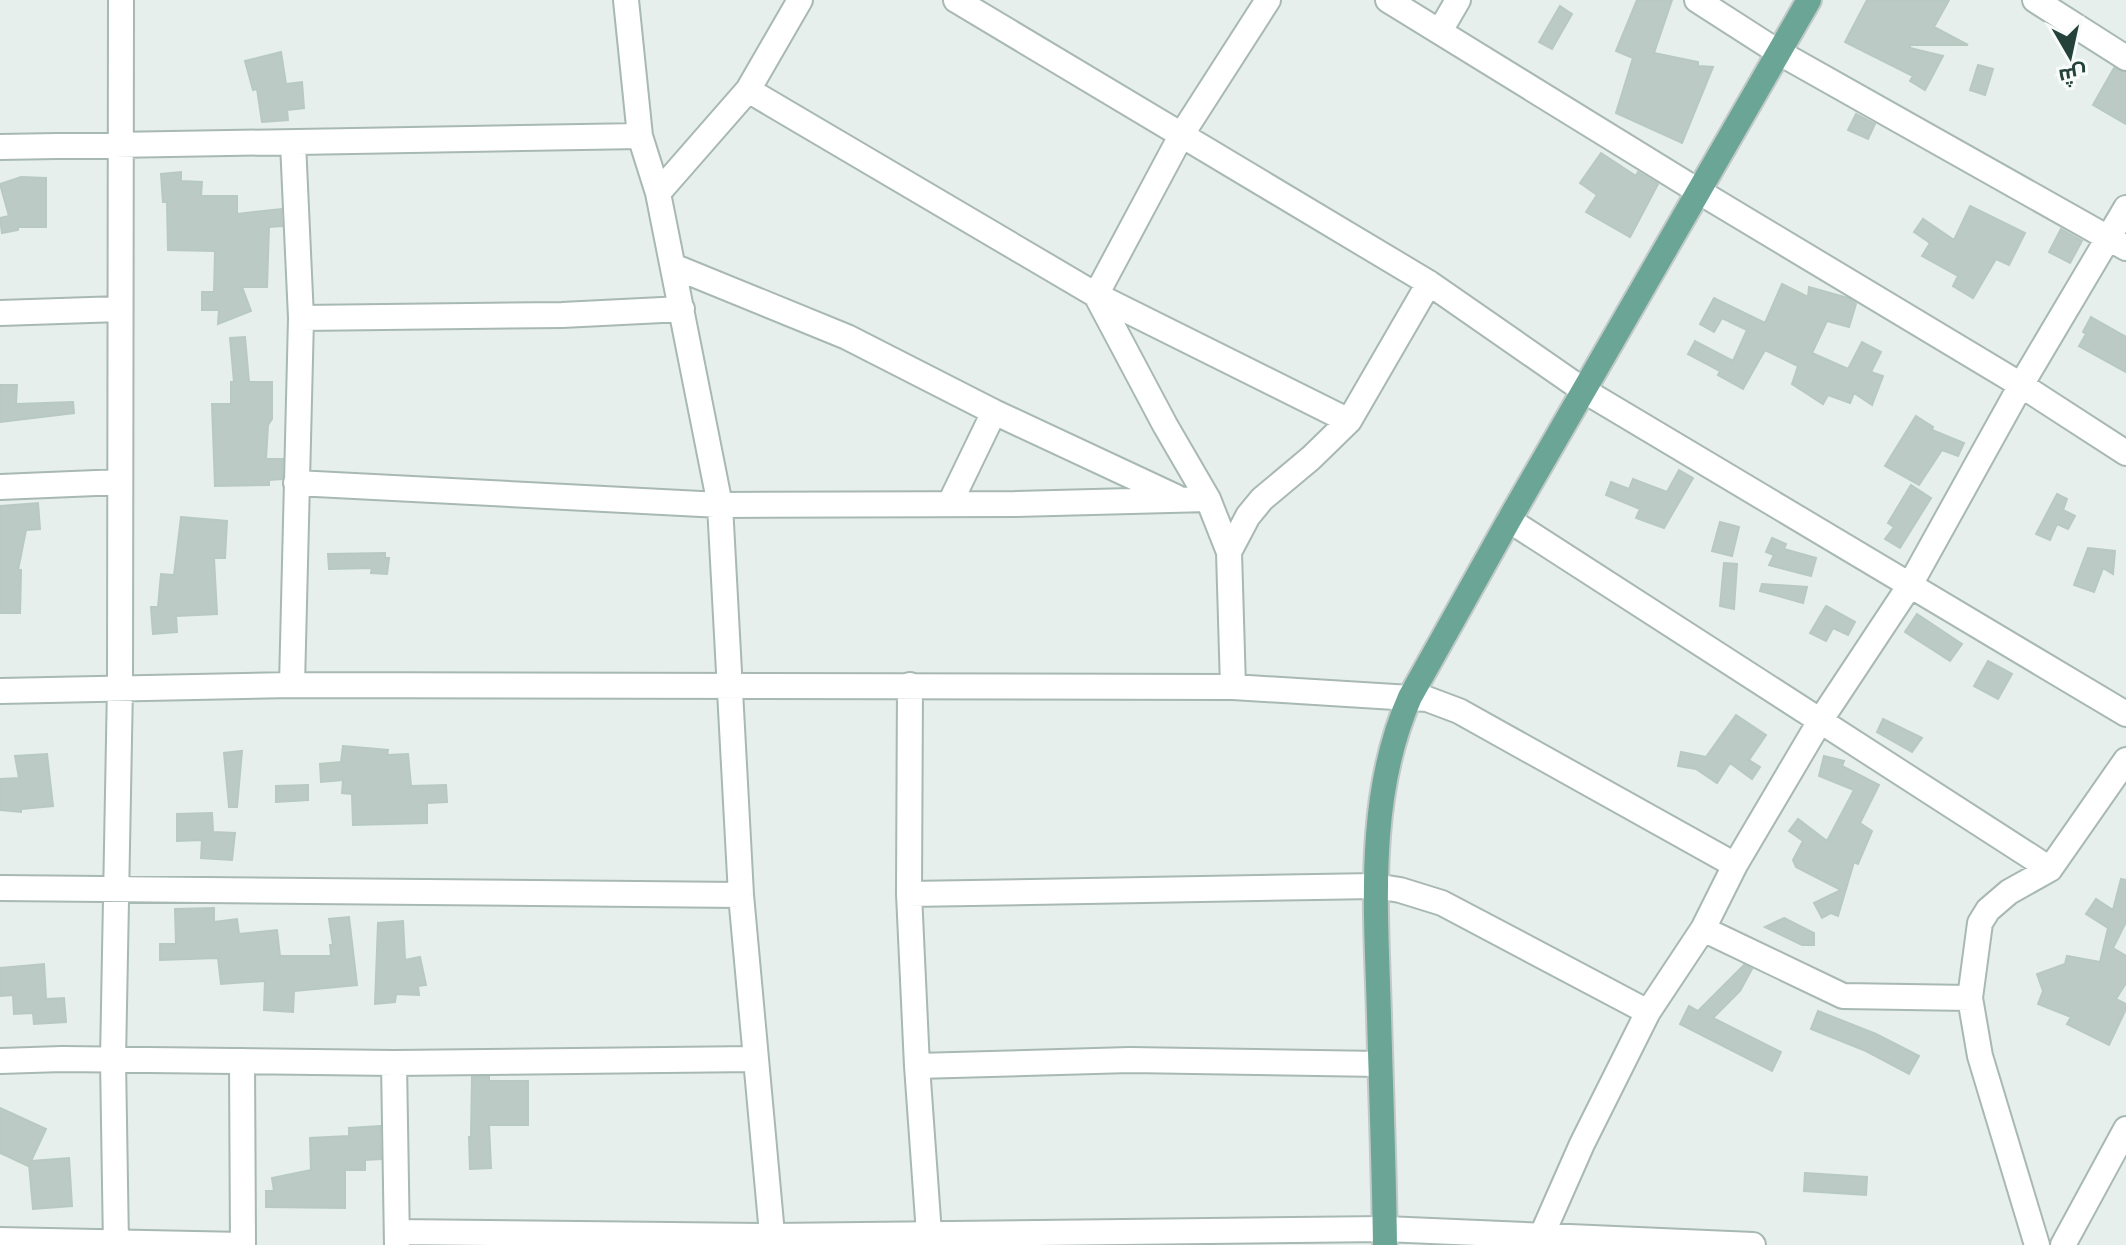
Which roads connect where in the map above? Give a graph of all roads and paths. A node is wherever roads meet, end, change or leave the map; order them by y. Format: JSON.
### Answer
{"nodes":[{"id":1,"x":121,"y":0,"type":"edge"},
{"id":2,"x":626,"y":0,"type":"edge"},
{"id":3,"x":800,"y":0,"type":"edge"},
{"id":4,"x":956,"y":0,"type":"edge"},
{"id":5,"x":1268,"y":0,"type":"edge"},
{"id":6,"x":1388,"y":0,"type":"edge"},
{"id":7,"x":1458,"y":0,"type":"edge"},
{"id":8,"x":1697,"y":0,"type":"edge"},
{"id":9,"x":1809,"y":0,"type":"edge"},
{"id":10,"x":2035,"y":0,"type":"edge"},
{"id":11,"x":1440,"y":31,"type":"junction"},
{"id":12,"x":2123,"y":50,"type":"edge"},
{"id":13,"x":1778,"y":52,"type":"junction"},
{"id":14,"x":748,"y":90,"type":"junction"},
{"id":15,"x":1182,"y":134,"type":"junction"},
{"id":16,"x":640,"y":136,"type":"junction"},
{"id":17,"x":293,"y":143,"type":"junction"},
{"id":18,"x":120,"y":145,"type":"junction"},
{"id":19,"x":0,"y":147,"type":"edge"},
{"id":20,"x":1698,"y":191,"type":"junction"},
{"id":21,"x":658,"y":193,"type":"junction"},
{"id":22,"x":2126,"y":208,"type":"edge"},
{"id":23,"x":2117,"y":243,"type":"edge"},
{"id":24,"x":673,"y":266,"type":"junction"},
{"id":25,"x":1429,"y":283,"type":"junction"},
{"id":26,"x":1096,"y":295,"type":"junction"},
{"id":27,"x":120,"y":309,"type":"junction"},
{"id":28,"x":682,"y":309,"type":"junction"},
{"id":29,"x":0,"y":313,"type":"edge"},
{"id":30,"x":301,"y":318,"type":"junction"},
{"id":31,"x":2021,"y":385,"type":"junction"},
{"id":32,"x":1583,"y":390,"type":"junction"},
{"id":33,"x":994,"y":412,"type":"junction"},
{"id":34,"x":1349,"y":421,"type":"junction"},
{"id":35,"x":2126,"y":453,"type":"edge"},
{"id":36,"x":120,"y":482,"type":"junction"},
{"id":37,"x":296,"y":483,"type":"junction"},
{"id":38,"x":0,"y":487,"type":"edge"},
{"id":39,"x":1208,"y":499,"type":"junction"},
{"id":40,"x":1182,"y":500,"type":"junction"},
{"id":41,"x":950,"y":503,"type":"junction"},
{"id":42,"x":720,"y":505,"type":"junction"},
{"id":43,"x":1509,"y":520,"type":"junction"},
{"id":44,"x":1229,"y":552,"type":"junction"},
{"id":45,"x":1910,"y":585,"type":"junction"},
{"id":46,"x":292,"y":685,"type":"junction"},
{"id":47,"x":910,"y":685,"type":"junction"},
{"id":48,"x":120,"y":686,"type":"junction"},
{"id":49,"x":728,"y":686,"type":"junction"},
{"id":50,"x":1233,"y":687,"type":"junction"},
{"id":51,"x":0,"y":691,"type":"edge"},
{"id":52,"x":1410,"y":697,"type":"junction"},
{"id":53,"x":2126,"y":714,"type":"edge"},
{"id":54,"x":1820,"y":721,"type":"junction"},
{"id":55,"x":2126,"y":760,"type":"edge"},
{"id":56,"x":1735,"y":865,"type":"junction"},
{"id":57,"x":2050,"y":869,"type":"junction"},
{"id":58,"x":1375,"y":886,"type":"junction"},
{"id":59,"x":0,"y":888,"type":"edge"},
{"id":60,"x":116,"y":890,"type":"junction"},
{"id":61,"x":909,"y":894,"type":"junction"},
{"id":62,"x":741,"y":895,"type":"junction"},
{"id":63,"x":1703,"y":929,"type":"junction"},
{"id":64,"x":1970,"y":998,"type":"junction"},
{"id":65,"x":1648,"y":1012,"type":"junction"},
{"id":66,"x":754,"y":1059,"type":"junction"},
{"id":67,"x":113,"y":1060,"type":"junction"},
{"id":68,"x":0,"y":1061,"type":"edge"},
{"id":69,"x":242,"y":1061,"type":"junction"},
{"id":70,"x":394,"y":1063,"type":"junction"},
{"id":71,"x":1380,"y":1064,"type":"junction"},
{"id":72,"x":917,"y":1066,"type":"junction"},
{"id":73,"x":2126,"y":1129,"type":"edge"},
{"id":74,"x":929,"y":1234,"type":"junction"},
{"id":75,"x":1385,"y":1237,"type":"edge"},
{"id":76,"x":1541,"y":1237,"type":"junction"},
{"id":77,"x":397,"y":1238,"type":"edge"},
{"id":78,"x":0,"y":1240,"type":"edge"},
{"id":79,"x":772,"y":1240,"type":"edge"},
{"id":80,"x":116,"y":1244,"type":"edge"},
{"id":81,"x":243,"y":1245,"type":"edge"},
{"id":82,"x":1753,"y":1245,"type":"edge"},
{"id":83,"x":2037,"y":1245,"type":"edge"},
{"id":84,"x":2063,"y":1245,"type":"edge"}],
"edges":[{"from":1,"to":18,"type":"street"},
{"from":2,"to":16,"type":"street"},
{"from":3,"to":14,"type":"street"},
{"from":4,"to":15,"type":"street"},
{"from":5,"to":15,"type":"street"},
{"from":6,"to":11,"type":"street"},
{"from":7,"to":11,"type":"street"},
{"from":8,"to":13,"type":"street"},
{"from":9,"to":13,"type":"main road"},
{"from":10,"to":12,"type":"street"},
{"from":11,"to":20,"type":"street"},
{"from":13,"to":20,"type":"main road"},
{"from":13,"to":23,"type":"street"},
{"from":14,"to":21,"type":"street"},
{"from":14,"to":26,"type":"street"},
{"from":15,"to":25,"type":"street"},
{"from":15,"to":26,"type":"street"},
{"from":16,"to":17,"type":"street"},
{"from":16,"to":21,"type":"street"},
{"from":17,"to":18,"type":"street"},
{"from":17,"to":30,"type":"street"},
{"from":18,"to":19,"type":"street"},
{"from":18,"to":27,"type":"street"},
{"from":20,"to":31,"type":"street"},
{"from":20,"to":32,"type":"main road"},
{"from":21,"to":24,"type":"street"},
{"from":22,"to":23,"type":"street"},
{"from":23,"to":31,"type":"street"},
{"from":24,"to":28,"type":"street"},
{"from":24,"to":33,"type":"street"},
{"from":25,"to":32,"type":"street"},
{"from":25,"to":34,"type":"street"},
{"from":26,"to":34,"type":"street"},
{"from":26,"to":39,"type":"street"},
{"from":27,"to":29,"type":"street"},
{"from":27,"to":36,"type":"street"},
{"from":28,"to":30,"type":"street"},
{"from":28,"to":42,"type":"street"},
{"from":30,"to":37,"type":"street"},
{"from":31,"to":35,"type":"street"},
{"from":31,"to":45,"type":"street"},
{"from":32,"to":43,"type":"main road"},
{"from":32,"to":45,"type":"street"},
{"from":33,"to":40,"type":"street"},
{"from":33,"to":41,"type":"street"},
{"from":34,"to":44,"type":"street"},
{"from":36,"to":38,"type":"street"},
{"from":36,"to":48,"type":"street"},
{"from":37,"to":42,"type":"street"},
{"from":37,"to":46,"type":"street"},
{"from":39,"to":40,"type":"street"},
{"from":39,"to":44,"type":"street"},
{"from":40,"to":41,"type":"street"},
{"from":41,"to":42,"type":"street"},
{"from":42,"to":49,"type":"street"},
{"from":43,"to":52,"type":"main road"},
{"from":43,"to":54,"type":"street"},
{"from":44,"to":50,"type":"street"},
{"from":45,"to":53,"type":"street"},
{"from":45,"to":54,"type":"street"},
{"from":46,"to":48,"type":"street"},
{"from":46,"to":49,"type":"street"},
{"from":47,"to":49,"type":"street"},
{"from":47,"to":50,"type":"street"},
{"from":47,"to":61,"type":"street"},
{"from":48,"to":51,"type":"street"},
{"from":48,"to":60,"type":"street"},
{"from":49,"to":62,"type":"street"},
{"from":50,"to":52,"type":"street"},
{"from":52,"to":56,"type":"street"},
{"from":52,"to":58,"type":"main road"},
{"from":54,"to":56,"type":"street"},
{"from":54,"to":57,"type":"street"},
{"from":55,"to":57,"type":"street"},
{"from":56,"to":63,"type":"street"},
{"from":57,"to":64,"type":"street"},
{"from":58,"to":61,"type":"street"},
{"from":58,"to":65,"type":"street"},
{"from":58,"to":71,"type":"main road"},
{"from":59,"to":60,"type":"street"},
{"from":60,"to":62,"type":"street"},
{"from":60,"to":67,"type":"street"},
{"from":61,"to":72,"type":"street"},
{"from":62,"to":66,"type":"street"},
{"from":63,"to":64,"type":"street"},
{"from":63,"to":65,"type":"street"},
{"from":64,"to":83,"type":"street"},
{"from":65,"to":76,"type":"street"},
{"from":66,"to":70,"type":"street"},
{"from":66,"to":79,"type":"street"},
{"from":67,"to":68,"type":"street"},
{"from":67,"to":69,"type":"street"},
{"from":67,"to":80,"type":"street"},
{"from":69,"to":70,"type":"street"},
{"from":69,"to":81,"type":"street"},
{"from":70,"to":77,"type":"street"},
{"from":71,"to":72,"type":"street"},
{"from":71,"to":75,"type":"main road"},
{"from":72,"to":74,"type":"street"},
{"from":73,"to":84,"type":"street"},
{"from":74,"to":75,"type":"street"},
{"from":74,"to":79,"type":"street"},
{"from":75,"to":76,"type":"street"},
{"from":76,"to":82,"type":"street"},
{"from":77,"to":79,"type":"street"},
{"from":78,"to":80,"type":"street"},
{"from":80,"to":81,"type":"street"}]}
